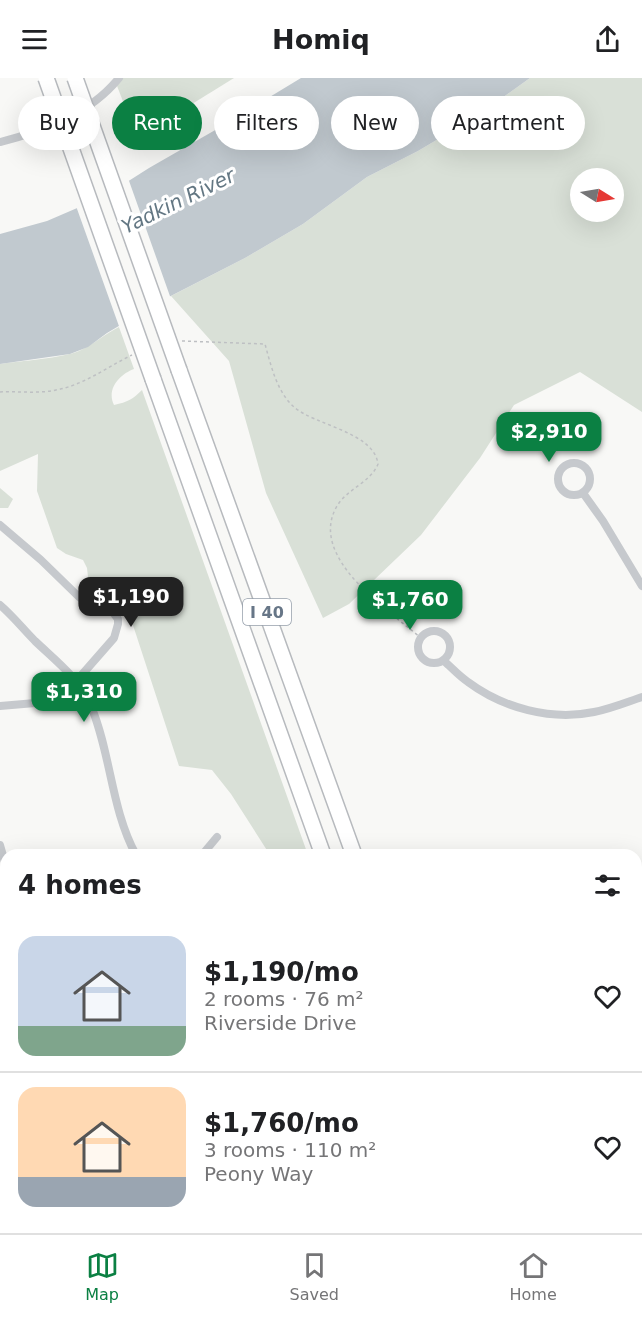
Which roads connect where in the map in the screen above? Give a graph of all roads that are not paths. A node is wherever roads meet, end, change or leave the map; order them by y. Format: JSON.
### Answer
{"nodes":[{"id":1,"x":46,"y":78,"type":"edge"},
{"id":2,"x":75,"y":78,"type":"edge"},
{"id":3,"x":119,"y":78,"type":"edge"},
{"id":4,"x":0,"y":142,"type":"edge"},
{"id":5,"x":583,"y":493,"type":"junction"},
{"id":6,"x":0,"y":525,"type":"edge"},
{"id":7,"x":642,"y":586,"type":"edge"},
{"id":8,"x":0,"y":605,"type":"edge"},
{"id":9,"x":444,"y":661,"type":"junction"},
{"id":10,"x":77,"y":681,"type":"junction"},
{"id":11,"x":642,"y":697,"type":"edge"},
{"id":12,"x":0,"y":706,"type":"edge"},
{"id":13,"x":217,"y":837,"type":"dead end"},
{"id":14,"x":134,"y":849,"type":"edge"},
{"id":15,"x":207,"y":849,"type":"edge"},
{"id":16,"x":321,"y":849,"type":"edge"},
{"id":17,"x":352,"y":849,"type":"edge"}],
"edges":[{"from":1,"to":16,"type":"highway","number":"I 40","bridge":true},
{"from":2,"to":17,"type":"highway","number":"I 40","bridge":true},
{"from":3,"to":4,"type":"street"},
{"from":5,"to":5,"type":"street"},
{"from":5,"to":7,"type":"street"},
{"from":6,"to":10,"type":"street"},
{"from":8,"to":10,"type":"street"},
{"from":9,"to":9,"type":"street"},
{"from":9,"to":11,"type":"street"},
{"from":10,"to":12,"type":"street"},
{"from":10,"to":14,"type":"street"},
{"from":13,"to":15,"type":"street"}]}
